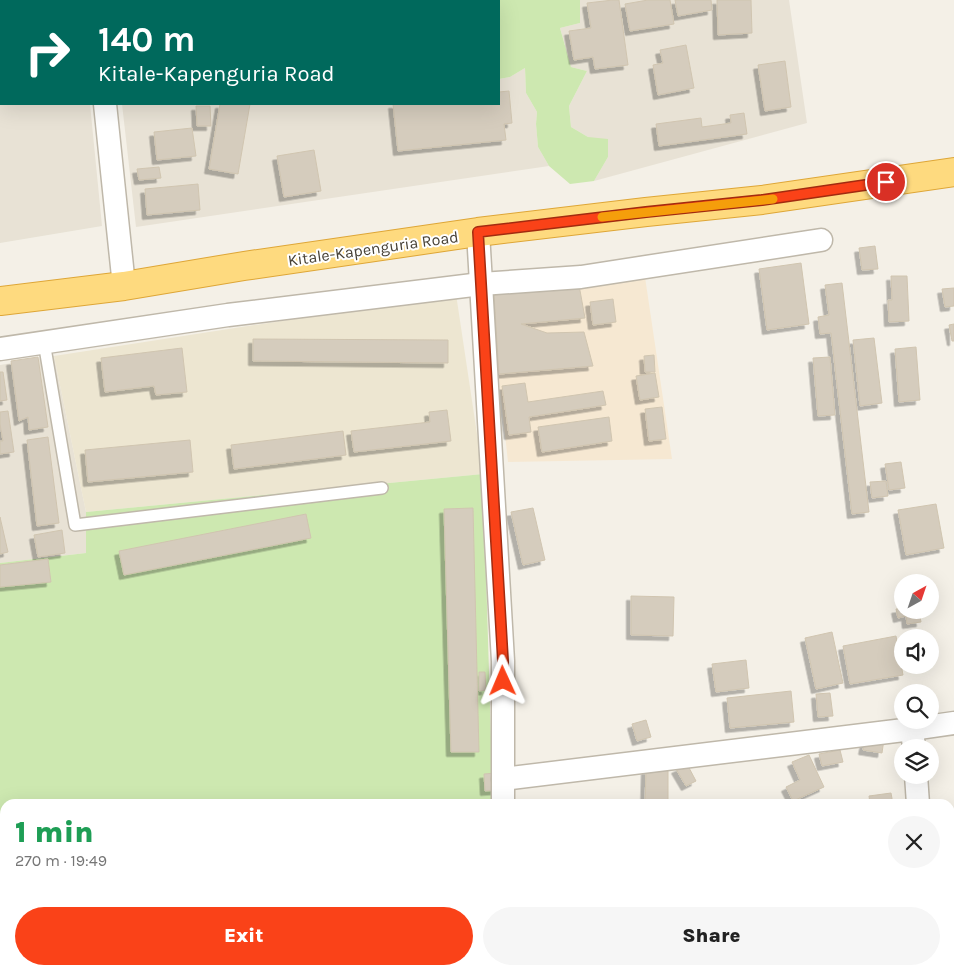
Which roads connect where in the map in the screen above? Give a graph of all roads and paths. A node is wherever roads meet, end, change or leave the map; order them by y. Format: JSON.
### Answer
{"nodes":[{"id":1,"x":105,"y":105,"type":"edge"},
{"id":2,"x":954,"y":172,"type":"edge"},
{"id":3,"x":478,"y":232,"type":"junction"},
{"id":4,"x":821,"y":240,"type":"dead end"},
{"id":5,"x":481,"y":284,"type":"junction"},
{"id":6,"x":124,"y":286,"type":"junction"},
{"id":7,"x":0,"y":301,"type":"edge"},
{"id":8,"x":44,"y":342,"type":"junction"},
{"id":9,"x":0,"y":349,"type":"edge"},
{"id":10,"x":382,"y":488,"type":"dead end"},
{"id":11,"x":954,"y":724,"type":"edge"},
{"id":12,"x":913,"y":738,"type":"edge"},
{"id":13,"x":503,"y":779,"type":"junction"},
{"id":14,"x":917,"y":784,"type":"edge"},
{"id":15,"x":503,"y":799,"type":"edge"},
{"id":16,"x":918,"y":799,"type":"edge"}],
"edges":[{"from":1,"to":6,"type":"street"},
{"from":2,"to":3,"type":"highway","name":"Kitale-Kapenguria Road"},
{"from":3,"to":5,"type":"street"},
{"from":3,"to":6,"type":"highway","name":"Kitale-Kapenguria Road"},
{"from":4,"to":5,"type":"street"},
{"from":5,"to":8,"type":"street"},
{"from":5,"to":13,"type":"street"},
{"from":6,"to":7,"type":"highway","name":"Kitale-Kapenguria Road"},
{"from":8,"to":9,"type":"street"},
{"from":8,"to":10,"type":"lane"},
{"from":11,"to":12,"type":"street"},
{"from":12,"to":13,"type":"street"},
{"from":13,"to":15,"type":"street"},
{"from":14,"to":16,"type":"street"}]}
